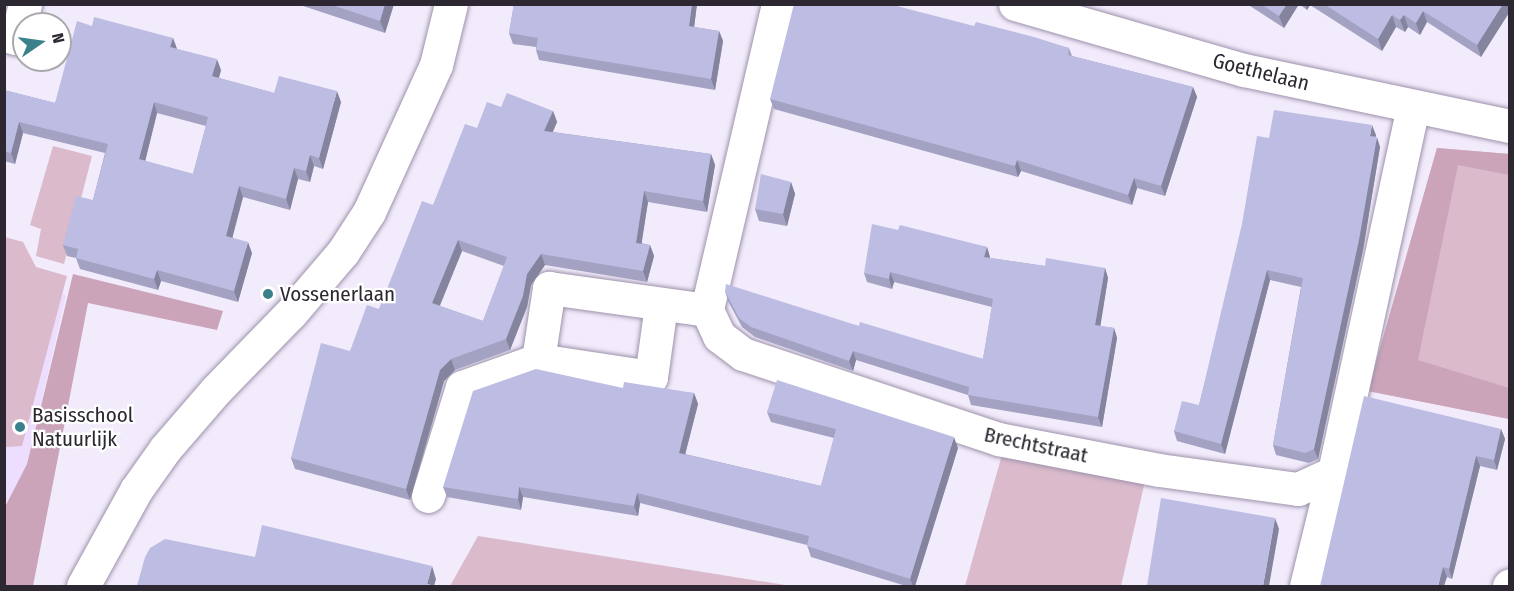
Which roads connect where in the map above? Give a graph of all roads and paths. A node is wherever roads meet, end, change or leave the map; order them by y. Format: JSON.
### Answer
{"nodes":[{"id":1,"x":25,"y":4,"type":"edge"},
{"id":2,"x":451,"y":4,"type":"edge"},
{"id":3,"x":778,"y":4,"type":"edge"},
{"id":4,"x":1024,"y":6,"type":"edge"},
{"id":5,"x":4,"y":35,"type":"edge"},
{"id":6,"x":1413,"y":107,"type":"junction"},
{"id":7,"x":1509,"y":126,"type":"edge"},
{"id":8,"x":661,"y":305,"type":"junction"},
{"id":9,"x":707,"y":310,"type":"junction"},
{"id":10,"x":538,"y":360,"type":"junction"},
{"id":11,"x":1334,"y":472,"type":"junction"},
{"id":12,"x":428,"y":496,"type":"dead end"},
{"id":13,"x":83,"y":586,"type":"edge"},
{"id":14,"x":1306,"y":586,"type":"edge"}],
"edges":[{"from":1,"to":5,"type":"street"},
{"from":2,"to":13,"type":"street"},
{"from":3,"to":9,"type":"street"},
{"from":4,"to":6,"type":"street","name":"Goethelaan"},
{"from":6,"to":7,"type":"street","name":"Goethelaan"},
{"from":6,"to":11,"type":"street"},
{"from":8,"to":9,"type":"street"},
{"from":8,"to":10,"type":"street"},
{"from":8,"to":10,"type":"street"},
{"from":9,"to":11,"type":"street","name":"Brechtstraat"},
{"from":10,"to":12,"type":"street"},
{"from":11,"to":14,"type":"street"}]}
